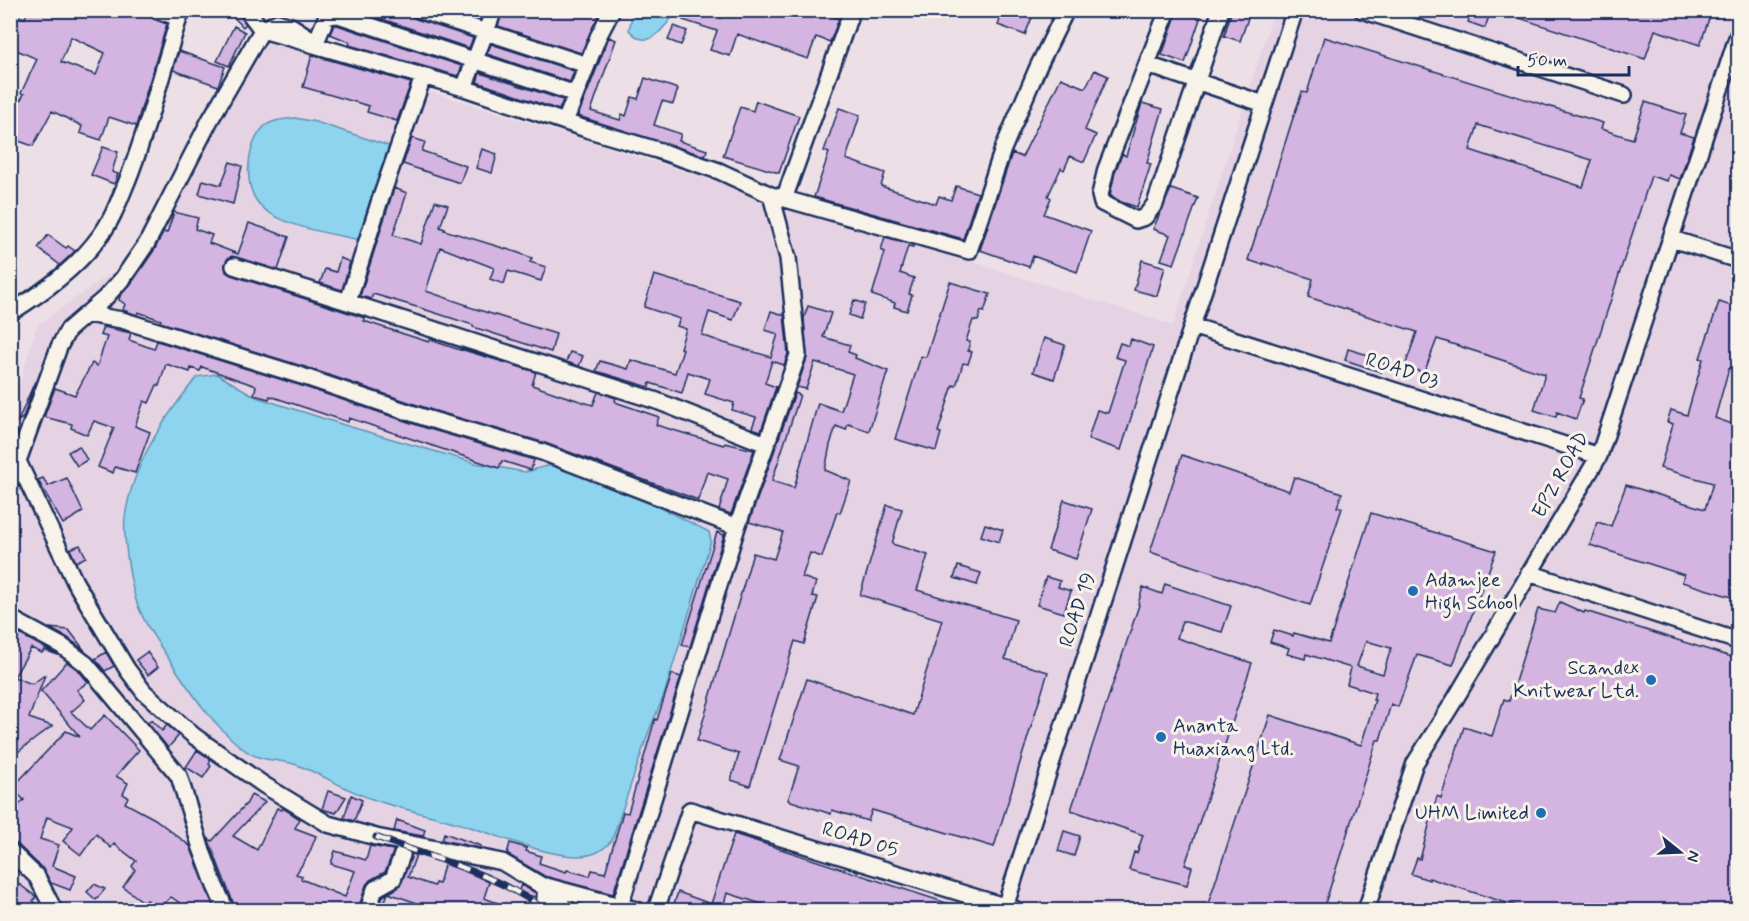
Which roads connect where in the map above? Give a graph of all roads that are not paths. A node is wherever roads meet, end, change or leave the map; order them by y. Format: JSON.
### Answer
{"nodes":[{"id":1,"x":157,"y":10,"type":"edge"},
{"id":2,"x":247,"y":10,"type":"edge"},
{"id":3,"x":419,"y":10,"type":"edge"},
{"id":4,"x":494,"y":10,"type":"edge"},
{"id":5,"x":612,"y":10,"type":"edge"},
{"id":6,"x":852,"y":10,"type":"edge"},
{"id":7,"x":1066,"y":10,"type":"edge"},
{"id":8,"x":1168,"y":10,"type":"edge"},
{"id":9,"x":1221,"y":10,"type":"edge"},
{"id":10,"x":1295,"y":10,"type":"edge"},
{"id":11,"x":1362,"y":10,"type":"edge"},
{"id":12,"x":181,"y":14,"type":"edge"},
{"id":13,"x":262,"y":30,"type":"junction"},
{"id":14,"x":486,"y":33,"type":"junction"},
{"id":15,"x":1738,"y":36,"type":"edge"},
{"id":16,"x":475,"y":61,"type":"junction"},
{"id":17,"x":587,"y":65,"type":"junction"},
{"id":18,"x":1148,"y":65,"type":"junction"},
{"id":19,"x":423,"y":78,"type":"junction"},
{"id":20,"x":1197,"y":81,"type":"junction"},
{"id":21,"x":464,"y":88,"type":"junction"},
{"id":22,"x":576,"y":94,"type":"junction"},
{"id":23,"x":1624,"y":95,"type":"dead end"},
{"id":24,"x":1264,"y":104,"type":"junction"},
{"id":25,"x":565,"y":122,"type":"junction"},
{"id":26,"x":778,"y":197,"type":"junction"},
{"id":27,"x":1672,"y":239,"type":"junction"},
{"id":28,"x":1738,"y":260,"type":"edge"},
{"id":29,"x":234,"y":266,"type":"dead end"},
{"id":30,"x":348,"y":302,"type":"junction"},
{"id":31,"x":10,"y":314,"type":"edge"},
{"id":32,"x":87,"y":314,"type":"junction"},
{"id":33,"x":1192,"y":326,"type":"junction"},
{"id":34,"x":10,"y":439,"type":"edge"},
{"id":35,"x":766,"y":444,"type":"junction"},
{"id":36,"x":1599,"y":456,"type":"junction"},
{"id":37,"x":18,"y":460,"type":"junction"},
{"id":38,"x":10,"y":483,"type":"edge"},
{"id":39,"x":736,"y":527,"type":"junction"},
{"id":40,"x":1529,"y":573,"type":"junction"},
{"id":41,"x":10,"y":618,"type":"edge"},
{"id":42,"x":1738,"y":641,"type":"edge"},
{"id":43,"x":10,"y":851,"type":"edge"},
{"id":44,"x":402,"y":855,"type":"dead end"},
{"id":45,"x":620,"y":906,"type":"junction"},
{"id":46,"x":1011,"y":909,"type":"edge"},
{"id":47,"x":54,"y":910,"type":"edge"},
{"id":48,"x":226,"y":910,"type":"edge"},
{"id":49,"x":368,"y":910,"type":"edge"},
{"id":50,"x":544,"y":910,"type":"edge"},
{"id":51,"x":567,"y":910,"type":"edge"},
{"id":52,"x":637,"y":910,"type":"edge"},
{"id":53,"x":656,"y":910,"type":"edge"},
{"id":54,"x":1366,"y":910,"type":"edge"}],
"edges":[{"from":1,"to":12,"type":"street"},
{"from":2,"to":13,"type":"street"},
{"from":3,"to":14,"type":"street"},
{"from":4,"to":14,"type":"street"},
{"from":5,"to":17,"type":"street"},
{"from":6,"to":26,"type":"street"},
{"from":7,"to":26,"type":"street"},
{"from":8,"to":18,"type":"street"},
{"from":9,"to":20,"type":"street"},
{"from":10,"to":24,"type":"street","name":"ROAD 19"},
{"from":11,"to":23,"type":"street"},
{"from":12,"to":31,"type":"street"},
{"from":13,"to":16,"type":"street"},
{"from":13,"to":19,"type":"street"},
{"from":13,"to":32,"type":"street"},
{"from":14,"to":16,"type":"street"},
{"from":14,"to":17,"type":"street"},
{"from":15,"to":27,"type":"street","name":"EPZ ROAD"},
{"from":16,"to":21,"type":"street"},
{"from":16,"to":22,"type":"street"},
{"from":17,"to":22,"type":"street"},
{"from":18,"to":20,"type":"street"},
{"from":18,"to":20,"type":"street"},
{"from":19,"to":21,"type":"street"},
{"from":19,"to":30,"type":"street"},
{"from":20,"to":24,"type":"street"},
{"from":21,"to":25,"type":"street"},
{"from":22,"to":25,"type":"street"},
{"from":24,"to":33,"type":"street","name":"ROAD 19"},
{"from":25,"to":26,"type":"street"},
{"from":26,"to":35,"type":"street"},
{"from":27,"to":28,"type":"street"},
{"from":27,"to":36,"type":"street","name":"EPZ ROAD"},
{"from":29,"to":30,"type":"street"},
{"from":30,"to":35,"type":"street"},
{"from":32,"to":37,"type":"street"},
{"from":32,"to":39,"type":"street"},
{"from":33,"to":36,"type":"street","name":"ROAD 03"},
{"from":33,"to":46,"type":"street","name":"ROAD 19"},
{"from":34,"to":37,"type":"street"},
{"from":35,"to":39,"type":"street"},
{"from":36,"to":40,"type":"street","name":"EPZ ROAD"},
{"from":37,"to":38,"type":"street"},
{"from":37,"to":51,"type":"street"},
{"from":39,"to":45,"type":"street"},
{"from":40,"to":42,"type":"street"},
{"from":40,"to":54,"type":"street","name":"EPZ ROAD"},
{"from":41,"to":48,"type":"street"},
{"from":43,"to":47,"type":"street"},
{"from":44,"to":49,"type":"street"},
{"from":45,"to":50,"type":"street"},
{"from":45,"to":52,"type":"street"},
{"from":46,"to":53,"type":"street","name":"ROAD 05"}]}
